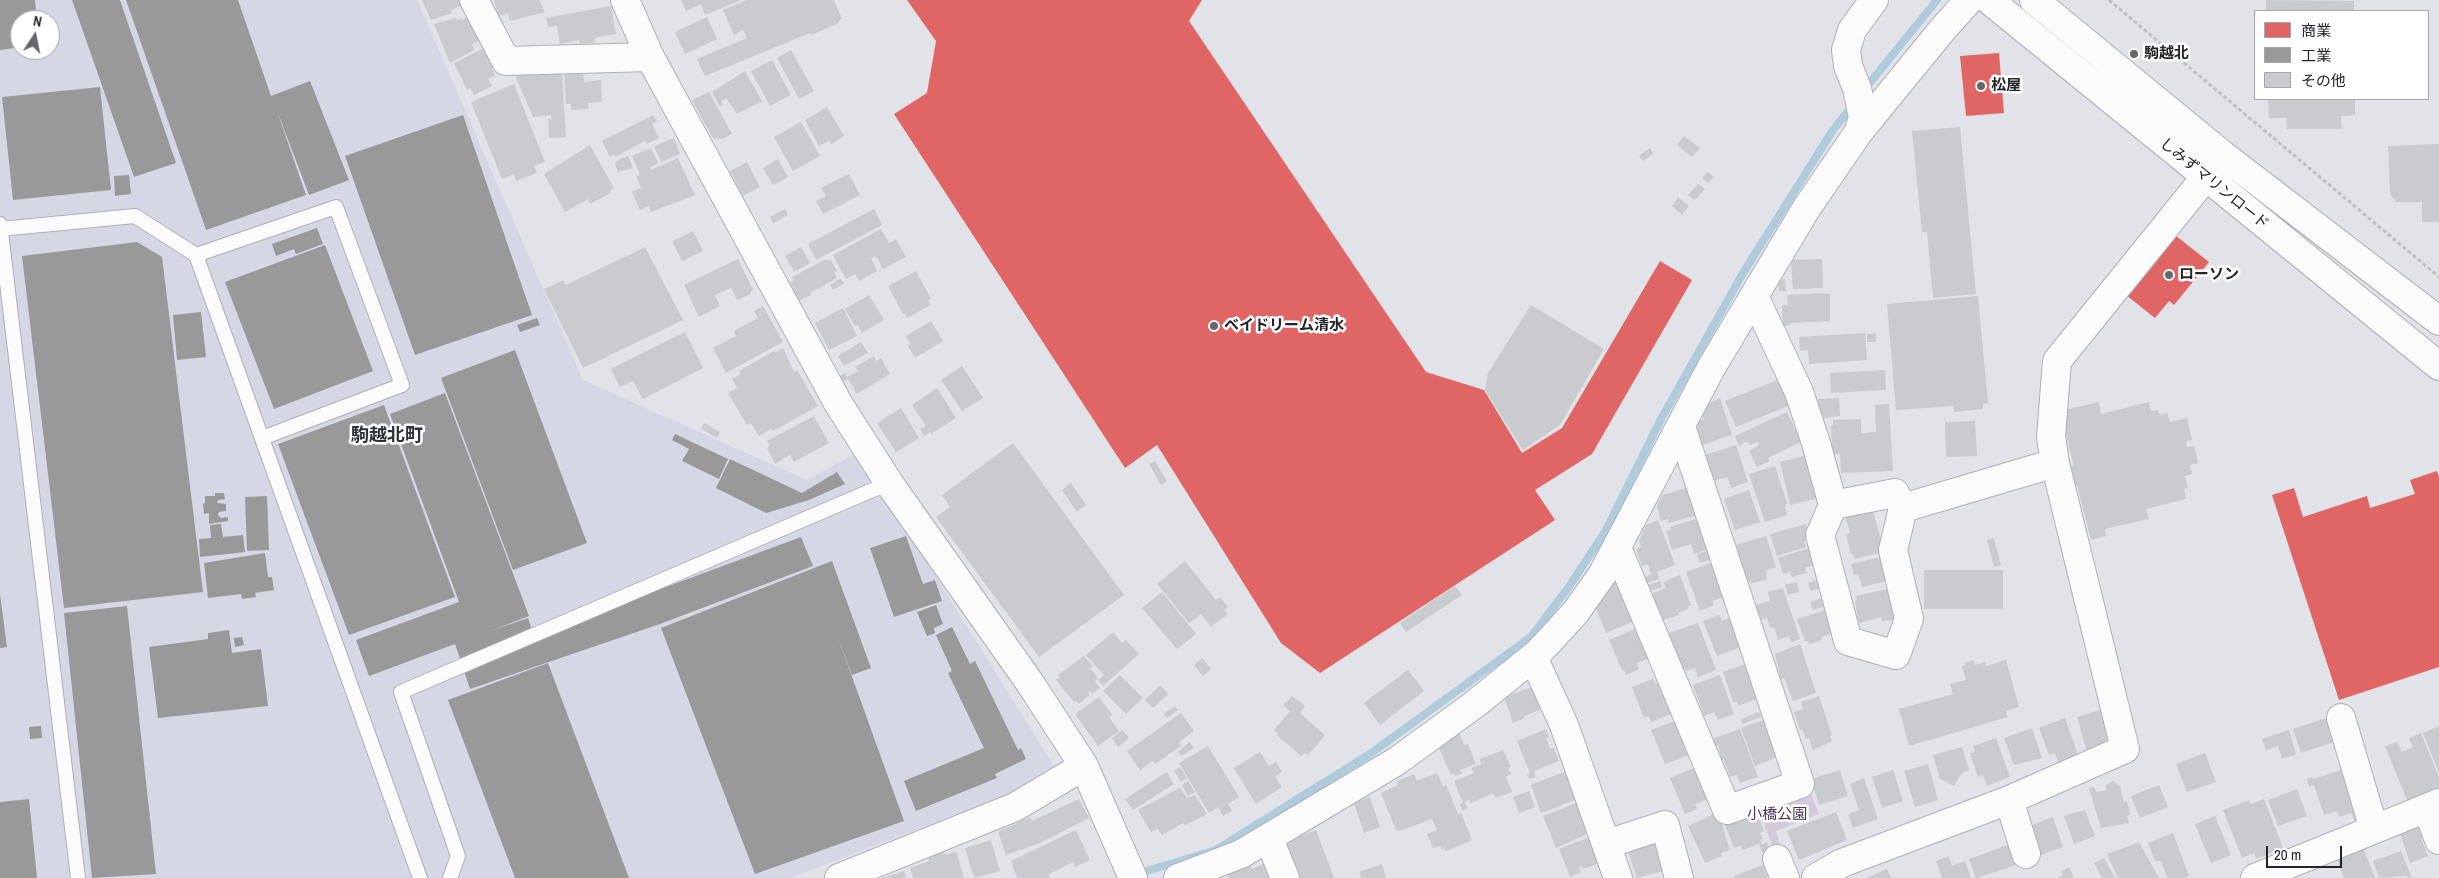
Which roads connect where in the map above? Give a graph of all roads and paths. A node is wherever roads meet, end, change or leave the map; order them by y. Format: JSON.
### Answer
{"nodes":[{"id":1,"x":474,"y":0,"type":"edge"},
{"id":2,"x":625,"y":0,"type":"edge"},
{"id":3,"x":1874,"y":0,"type":"edge"},
{"id":4,"x":1969,"y":0,"type":"edge"},
{"id":5,"x":1990,"y":0,"type":"edge"},
{"id":6,"x":2034,"y":0,"type":"edge"},
{"id":7,"x":2109,"y":0,"type":"edge"},
{"id":8,"x":650,"y":57,"type":"junction"},
{"id":9,"x":1860,"y":126,"type":"junction"},
{"id":10,"x":2223,"y":155,"type":"junction"},
{"id":11,"x":2206,"y":177,"type":"junction"},
{"id":12,"x":0,"y":227,"type":"edge"},
{"id":13,"x":196,"y":255,"type":"junction"},
{"id":14,"x":2439,"y":277,"type":"edge"},
{"id":15,"x":1754,"y":296,"type":"junction"},
{"id":16,"x":2439,"y":322,"type":"edge"},
{"id":17,"x":2439,"y":366,"type":"edge"},
{"id":18,"x":1681,"y":427,"type":"junction"},
{"id":19,"x":262,"y":438,"type":"junction"},
{"id":20,"x":2055,"y":463,"type":"junction"},
{"id":21,"x":889,"y":483,"type":"junction"},
{"id":22,"x":1832,"y":505,"type":"junction"},
{"id":23,"x":1903,"y":508,"type":"junction"},
{"id":24,"x":1617,"y":548,"type":"junction"},
{"id":25,"x":1533,"y":657,"type":"junction"},
{"id":26,"x":2341,"y":718,"type":"dead end"},
{"id":27,"x":1084,"y":766,"type":"junction"},
{"id":28,"x":2010,"y":800,"type":"junction"},
{"id":29,"x":2433,"y":806,"type":"edge"},
{"id":30,"x":2374,"y":829,"type":"junction"},
{"id":31,"x":1268,"y":839,"type":"junction"},
{"id":32,"x":2439,"y":840,"type":"edge"},
{"id":33,"x":1607,"y":844,"type":"junction"},
{"id":34,"x":2026,"y":854,"type":"dead end"},
{"id":35,"x":1130,"y":869,"type":"edge"},
{"id":36,"x":2293,"y":870,"type":"edge"},
{"id":37,"x":78,"y":878,"type":"edge"},
{"id":38,"x":420,"y":878,"type":"edge"},
{"id":39,"x":450,"y":878,"type":"edge"},
{"id":40,"x":839,"y":878,"type":"edge"},
{"id":41,"x":1178,"y":878,"type":"edge"},
{"id":42,"x":1285,"y":878,"type":"edge"},
{"id":43,"x":1618,"y":878,"type":"edge"},
{"id":44,"x":1679,"y":878,"type":"edge"},
{"id":45,"x":1816,"y":878,"type":"edge"},
{"id":46,"x":2255,"y":878,"type":"edge"}],
"edges":[{"from":1,"to":8,"type":"main road"},
{"from":2,"to":8,"type":"main road"},
{"from":3,"to":9,"type":"main road"},
{"from":4,"to":9,"type":"main road"},
{"from":5,"to":11,"type":"main road","name":"しみずマリンロード"},
{"from":6,"to":10,"type":"main road","name":"しみずマリンロード"},
{"from":7,"to":14,"type":"path"},
{"from":8,"to":21,"type":"main road"},
{"from":9,"to":15,"type":"main road"},
{"from":10,"to":11,"type":"main road"},
{"from":10,"to":16,"type":"main road","name":"しみずマリンロード"},
{"from":11,"to":17,"type":"main road","name":"しみずマリンロード"},
{"from":11,"to":20,"type":"main road"},
{"from":12,"to":13,"type":"lane"},
{"from":12,"to":37,"type":"lane"},
{"from":13,"to":19,"type":"lane"},
{"from":13,"to":19,"type":"lane"},
{"from":15,"to":18,"type":"main road"},
{"from":15,"to":22,"type":"main road"},
{"from":18,"to":24,"type":"main road"},
{"from":18,"to":24,"type":"main road"},
{"from":19,"to":38,"type":"lane"},
{"from":20,"to":23,"type":"main road"},
{"from":20,"to":28,"type":"main road"},
{"from":21,"to":27,"type":"main road"},
{"from":21,"to":39,"type":"lane"},
{"from":22,"to":23,"type":"main road"},
{"from":22,"to":23,"type":"main road"},
{"from":24,"to":25,"type":"main road"},
{"from":25,"to":31,"type":"main road"},
{"from":25,"to":33,"type":"main road"},
{"from":26,"to":30,"type":"main road"},
{"from":27,"to":35,"type":"main road"},
{"from":27,"to":40,"type":"main road"},
{"from":28,"to":34,"type":"main road"},
{"from":28,"to":45,"type":"main road"},
{"from":29,"to":30,"type":"main road"},
{"from":29,"to":32,"type":"main road"},
{"from":30,"to":36,"type":"main road"},
{"from":31,"to":41,"type":"main road"},
{"from":31,"to":42,"type":"main road"},
{"from":33,"to":43,"type":"main road"},
{"from":33,"to":44,"type":"main road"},
{"from":36,"to":46,"type":"main road"}]}
